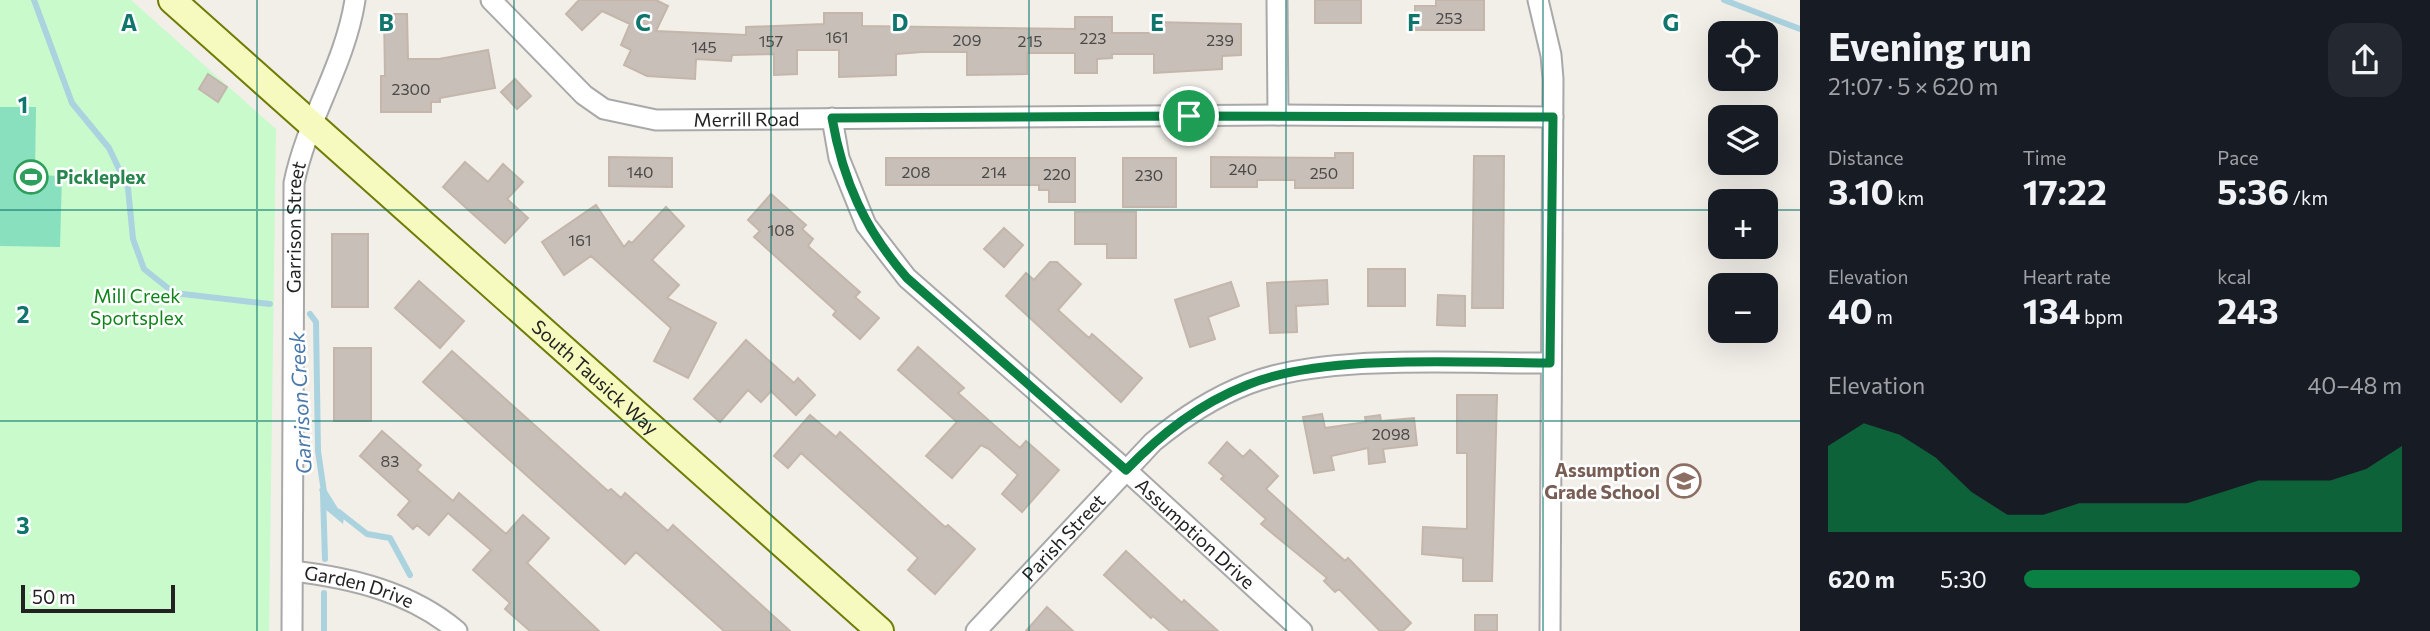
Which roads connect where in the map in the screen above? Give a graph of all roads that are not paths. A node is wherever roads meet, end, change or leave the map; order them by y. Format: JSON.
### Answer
{"nodes":[{"id":1,"x":172,"y":0,"type":"edge"},
{"id":2,"x":355,"y":0,"type":"edge"},
{"id":3,"x":491,"y":0,"type":"edge"},
{"id":4,"x":1277,"y":0,"type":"edge"},
{"id":5,"x":1538,"y":0,"type":"edge"},
{"id":6,"x":1278,"y":115,"type":"junction"},
{"id":7,"x":1553,"y":117,"type":"junction"},
{"id":8,"x":832,"y":118,"type":"junction"},
{"id":9,"x":310,"y":124,"type":"junction"},
{"id":10,"x":1550,"y":363,"type":"junction"},
{"id":11,"x":1126,"y":470,"type":"junction"},
{"id":12,"x":293,"y":571,"type":"junction"},
{"id":13,"x":292,"y":631,"type":"edge"},
{"id":14,"x":457,"y":631,"type":"edge"},
{"id":15,"x":880,"y":631,"type":"edge"},
{"id":16,"x":976,"y":631,"type":"edge"},
{"id":17,"x":1302,"y":631,"type":"edge"},
{"id":18,"x":1550,"y":631,"type":"edge"}],
"edges":[{"from":1,"to":9,"type":"main road","name":"South Tausick Way"},
{"from":2,"to":9,"type":"street","name":"Garrison Street"},
{"from":3,"to":8,"type":"street","name":"Merrill Road"},
{"from":4,"to":6,"type":"street"},
{"from":5,"to":7,"type":"street"},
{"from":6,"to":7,"type":"street","name":"Merrill Road"},
{"from":6,"to":8,"type":"street","name":"Merrill Road"},
{"from":7,"to":10,"type":"street"},
{"from":8,"to":11,"type":"street","name":"Assumption Drive"},
{"from":9,"to":12,"type":"street","name":"Garrison Street"},
{"from":9,"to":15,"type":"main road","name":"South Tausick Way"},
{"from":10,"to":11,"type":"street","name":"Parish Street"},
{"from":10,"to":18,"type":"street"},
{"from":11,"to":16,"type":"street","name":"Parish Street"},
{"from":11,"to":17,"type":"street","name":"Assumption Drive"},
{"from":12,"to":13,"type":"street","name":"Garrison Street"},
{"from":12,"to":14,"type":"street","name":"Garden Drive"}]}
